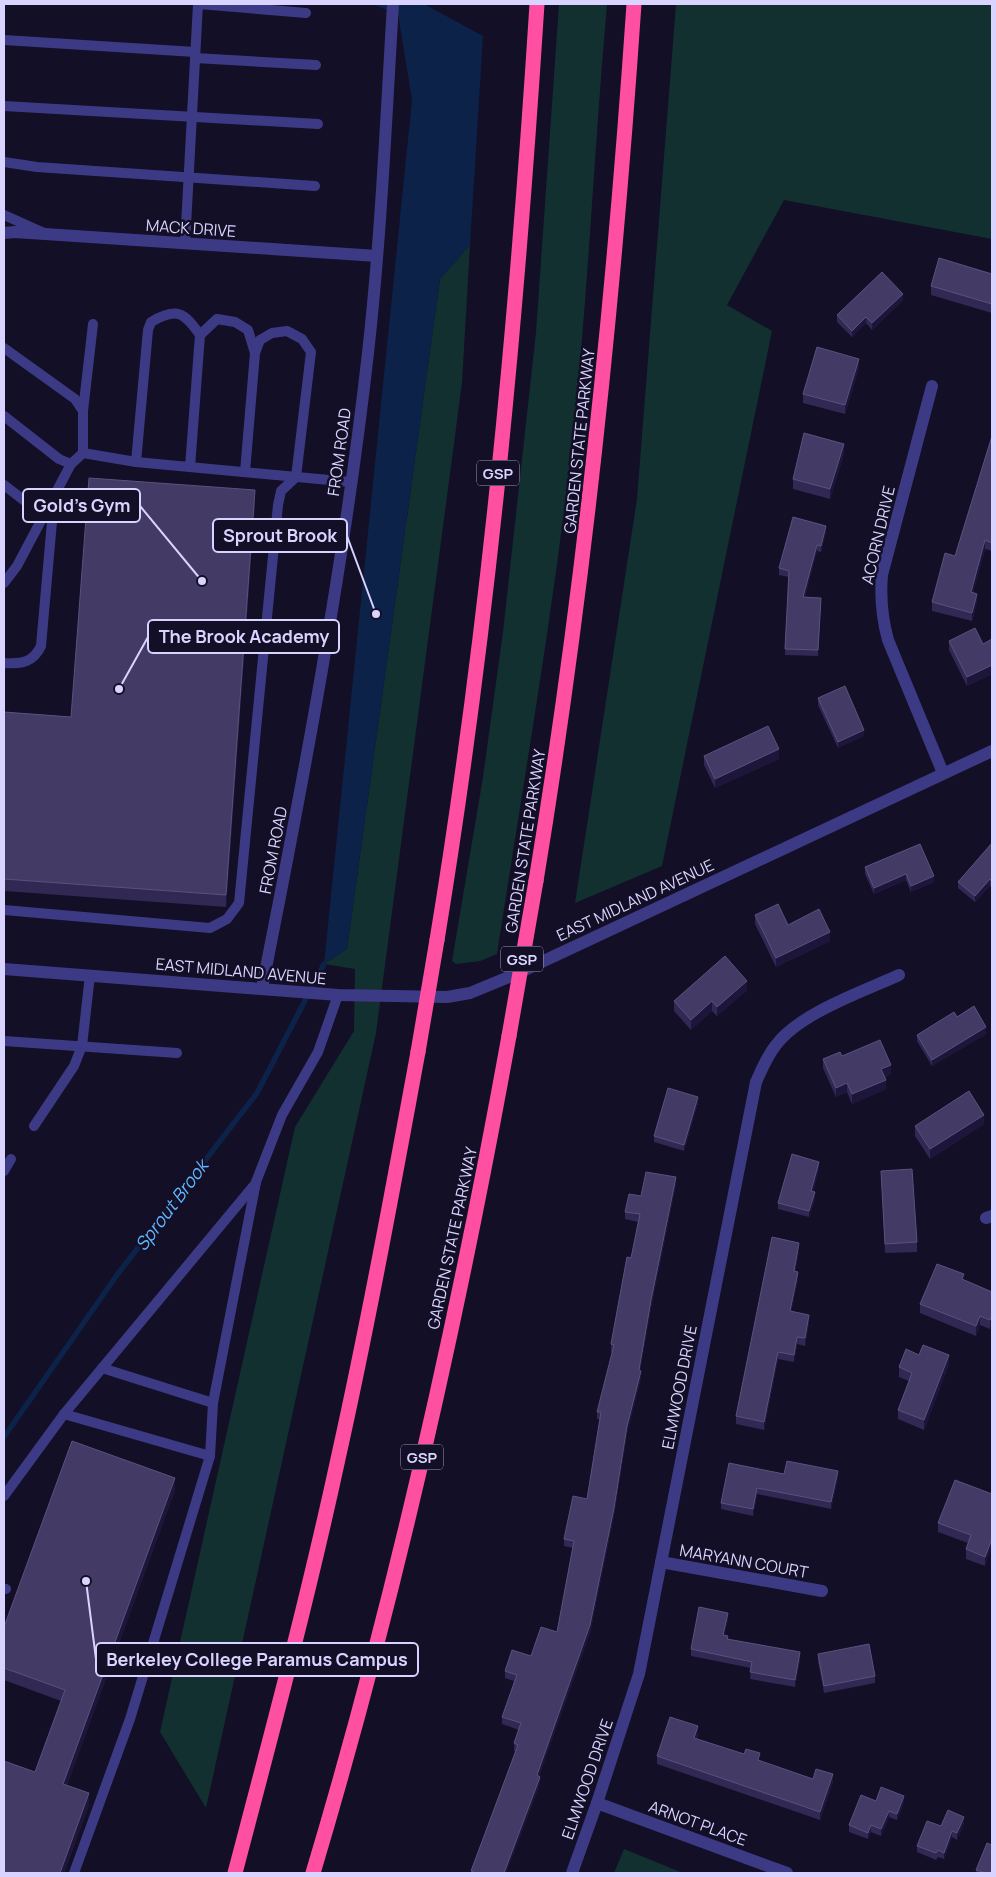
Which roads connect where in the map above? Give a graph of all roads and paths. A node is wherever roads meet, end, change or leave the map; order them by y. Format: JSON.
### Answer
{"nodes":[{"id":1,"x":199,"y":4,"type":"edge"},
{"id":2,"x":393,"y":4,"type":"edge"},
{"id":3,"x":537,"y":4,"type":"edge"},
{"id":4,"x":634,"y":4,"type":"edge"},
{"id":5,"x":306,"y":12,"type":"dead end"},
{"id":6,"x":4,"y":40,"type":"edge"},
{"id":7,"x":195,"y":55,"type":"junction"},
{"id":8,"x":316,"y":65,"type":"dead end"},
{"id":9,"x":4,"y":106,"type":"edge"},
{"id":10,"x":192,"y":117,"type":"junction"},
{"id":11,"x":318,"y":124,"type":"dead end"},
{"id":12,"x":4,"y":162,"type":"edge"},
{"id":13,"x":189,"y":177,"type":"junction"},
{"id":14,"x":315,"y":186,"type":"dead end"},
{"id":15,"x":4,"y":215,"type":"edge"},
{"id":16,"x":4,"y":233,"type":"edge"},
{"id":17,"x":48,"y":234,"type":"junction"},
{"id":18,"x":185,"y":244,"type":"junction"},
{"id":19,"x":376,"y":256,"type":"junction"},
{"id":20,"x":93,"y":324,"type":"dead end"},
{"id":21,"x":200,"y":335,"type":"junction"},
{"id":22,"x":4,"y":348,"type":"edge"},
{"id":23,"x":255,"y":353,"type":"junction"},
{"id":24,"x":932,"y":386,"type":"dead end"},
{"id":25,"x":83,"y":410,"type":"junction"},
{"id":26,"x":4,"y":416,"type":"edge"},
{"id":27,"x":83,"y":454,"type":"junction"},
{"id":28,"x":136,"y":462,"type":"junction"},
{"id":29,"x":71,"y":464,"type":"junction"},
{"id":30,"x":190,"y":467,"type":"junction"},
{"id":31,"x":245,"y":472,"type":"junction"},
{"id":32,"x":296,"y":477,"type":"junction"},
{"id":33,"x":352,"y":482,"type":"junction"},
{"id":34,"x":4,"y":486,"type":"edge"},
{"id":35,"x":54,"y":495,"type":"junction"},
{"id":36,"x":44,"y":515,"type":"junction"},
{"id":37,"x":4,"y":583,"type":"edge"},
{"id":38,"x":4,"y":662,"type":"edge"},
{"id":39,"x":992,"y":751,"type":"edge"},
{"id":40,"x":943,"y":773,"type":"junction"},
{"id":41,"x":4,"y":910,"type":"edge"},
{"id":42,"x":4,"y":969,"type":"edge"},
{"id":43,"x":90,"y":975,"type":"junction"},
{"id":44,"x":899,"y":975,"type":"dead end"},
{"id":45,"x":262,"y":988,"type":"junction"},
{"id":46,"x":341,"y":995,"type":"junction"},
{"id":47,"x":4,"y":1041,"type":"edge"},
{"id":48,"x":82,"y":1046,"type":"junction"},
{"id":49,"x":177,"y":1053,"type":"dead end"},
{"id":50,"x":34,"y":1126,"type":"dead end"},
{"id":51,"x":11,"y":1159,"type":"dead end"},
{"id":52,"x":4,"y":1171,"type":"edge"},
{"id":53,"x":256,"y":1182,"type":"junction"},
{"id":54,"x":102,"y":1368,"type":"junction"},
{"id":55,"x":213,"y":1403,"type":"junction"},
{"id":56,"x":64,"y":1414,"type":"junction"},
{"id":57,"x":210,"y":1456,"type":"junction"},
{"id":58,"x":4,"y":1496,"type":"edge"},
{"id":59,"x":661,"y":1562,"type":"junction"},
{"id":60,"x":822,"y":1591,"type":"dead end"},
{"id":61,"x":597,"y":1803,"type":"junction"},
{"id":62,"x":74,"y":1873,"type":"edge"},
{"id":63,"x":235,"y":1873,"type":"edge"},
{"id":64,"x":314,"y":1873,"type":"edge"},
{"id":65,"x":572,"y":1873,"type":"edge"},
{"id":66,"x":787,"y":1873,"type":"edge"}],
"edges":[{"from":1,"to":5,"type":"lane"},
{"from":1,"to":7,"type":"lane"},
{"from":2,"to":19,"type":"street","name":"FROM ROAD"},
{"from":3,"to":63,"type":"highway","number":"GSP","bridge":true},
{"from":4,"to":64,"type":"highway","name":"GARDEN STATE PARKWAY","number":"GSP","bridge":true},
{"from":6,"to":7,"type":"lane"},
{"from":7,"to":8,"type":"lane"},
{"from":7,"to":10,"type":"lane"},
{"from":9,"to":10,"type":"lane"},
{"from":10,"to":11,"type":"lane"},
{"from":10,"to":13,"type":"lane"},
{"from":12,"to":13,"type":"lane"},
{"from":13,"to":14,"type":"lane"},
{"from":13,"to":18,"type":"lane"},
{"from":15,"to":17,"type":"lane"},
{"from":16,"to":17,"type":"street","name":"MACK DRIVE"},
{"from":17,"to":18,"type":"street","name":"MACK DRIVE"},
{"from":18,"to":19,"type":"street","name":"MACK DRIVE"},
{"from":19,"to":33,"type":"street","name":"FROM ROAD"},
{"from":20,"to":25,"type":"lane"},
{"from":21,"to":23,"type":"lane"},
{"from":21,"to":28,"type":"lane"},
{"from":21,"to":30,"type":"lane"},
{"from":22,"to":25,"type":"lane"},
{"from":23,"to":31,"type":"lane"},
{"from":23,"to":32,"type":"lane"},
{"from":24,"to":40,"type":"street","name":"ACORN DRIVE"},
{"from":25,"to":27,"type":"lane"},
{"from":26,"to":29,"type":"lane"},
{"from":27,"to":28,"type":"lane"},
{"from":27,"to":29,"type":"lane"},
{"from":28,"to":30,"type":"lane"},
{"from":29,"to":35,"type":"lane"},
{"from":30,"to":31,"type":"lane"},
{"from":31,"to":32,"type":"lane"},
{"from":32,"to":33,"type":"lane"},
{"from":32,"to":41,"type":"lane"},
{"from":33,"to":45,"type":"street","name":"FROM ROAD"},
{"from":34,"to":36,"type":"lane"},
{"from":35,"to":36,"type":"lane"},
{"from":35,"to":38,"type":"lane"},
{"from":36,"to":37,"type":"lane"},
{"from":39,"to":40,"type":"street","name":"EAST MIDLAND AVENUE"},
{"from":40,"to":46,"type":"street","name":"EAST MIDLAND AVENUE"},
{"from":42,"to":43,"type":"street","name":"EAST MIDLAND AVENUE"},
{"from":43,"to":45,"type":"street","name":"EAST MIDLAND AVENUE"},
{"from":43,"to":48,"type":"lane"},
{"from":44,"to":59,"type":"street","name":"ELMWOOD DRIVE"},
{"from":45,"to":46,"type":"street","name":"EAST MIDLAND AVENUE"},
{"from":46,"to":53,"type":"lane"},
{"from":47,"to":48,"type":"lane"},
{"from":48,"to":49,"type":"lane"},
{"from":48,"to":50,"type":"lane"},
{"from":51,"to":52,"type":"lane"},
{"from":53,"to":54,"type":"lane"},
{"from":53,"to":55,"type":"lane"},
{"from":54,"to":55,"type":"lane"},
{"from":54,"to":56,"type":"lane"},
{"from":55,"to":57,"type":"lane"},
{"from":56,"to":57,"type":"lane"},
{"from":56,"to":58,"type":"lane"},
{"from":57,"to":62,"type":"lane"},
{"from":59,"to":60,"type":"street","name":"MARYANN COURT"},
{"from":59,"to":61,"type":"street","name":"ELMWOOD DRIVE"},
{"from":61,"to":65,"type":"street","name":"ELMWOOD DRIVE"},
{"from":61,"to":66,"type":"street","name":"ARNOT PLACE"}]}
